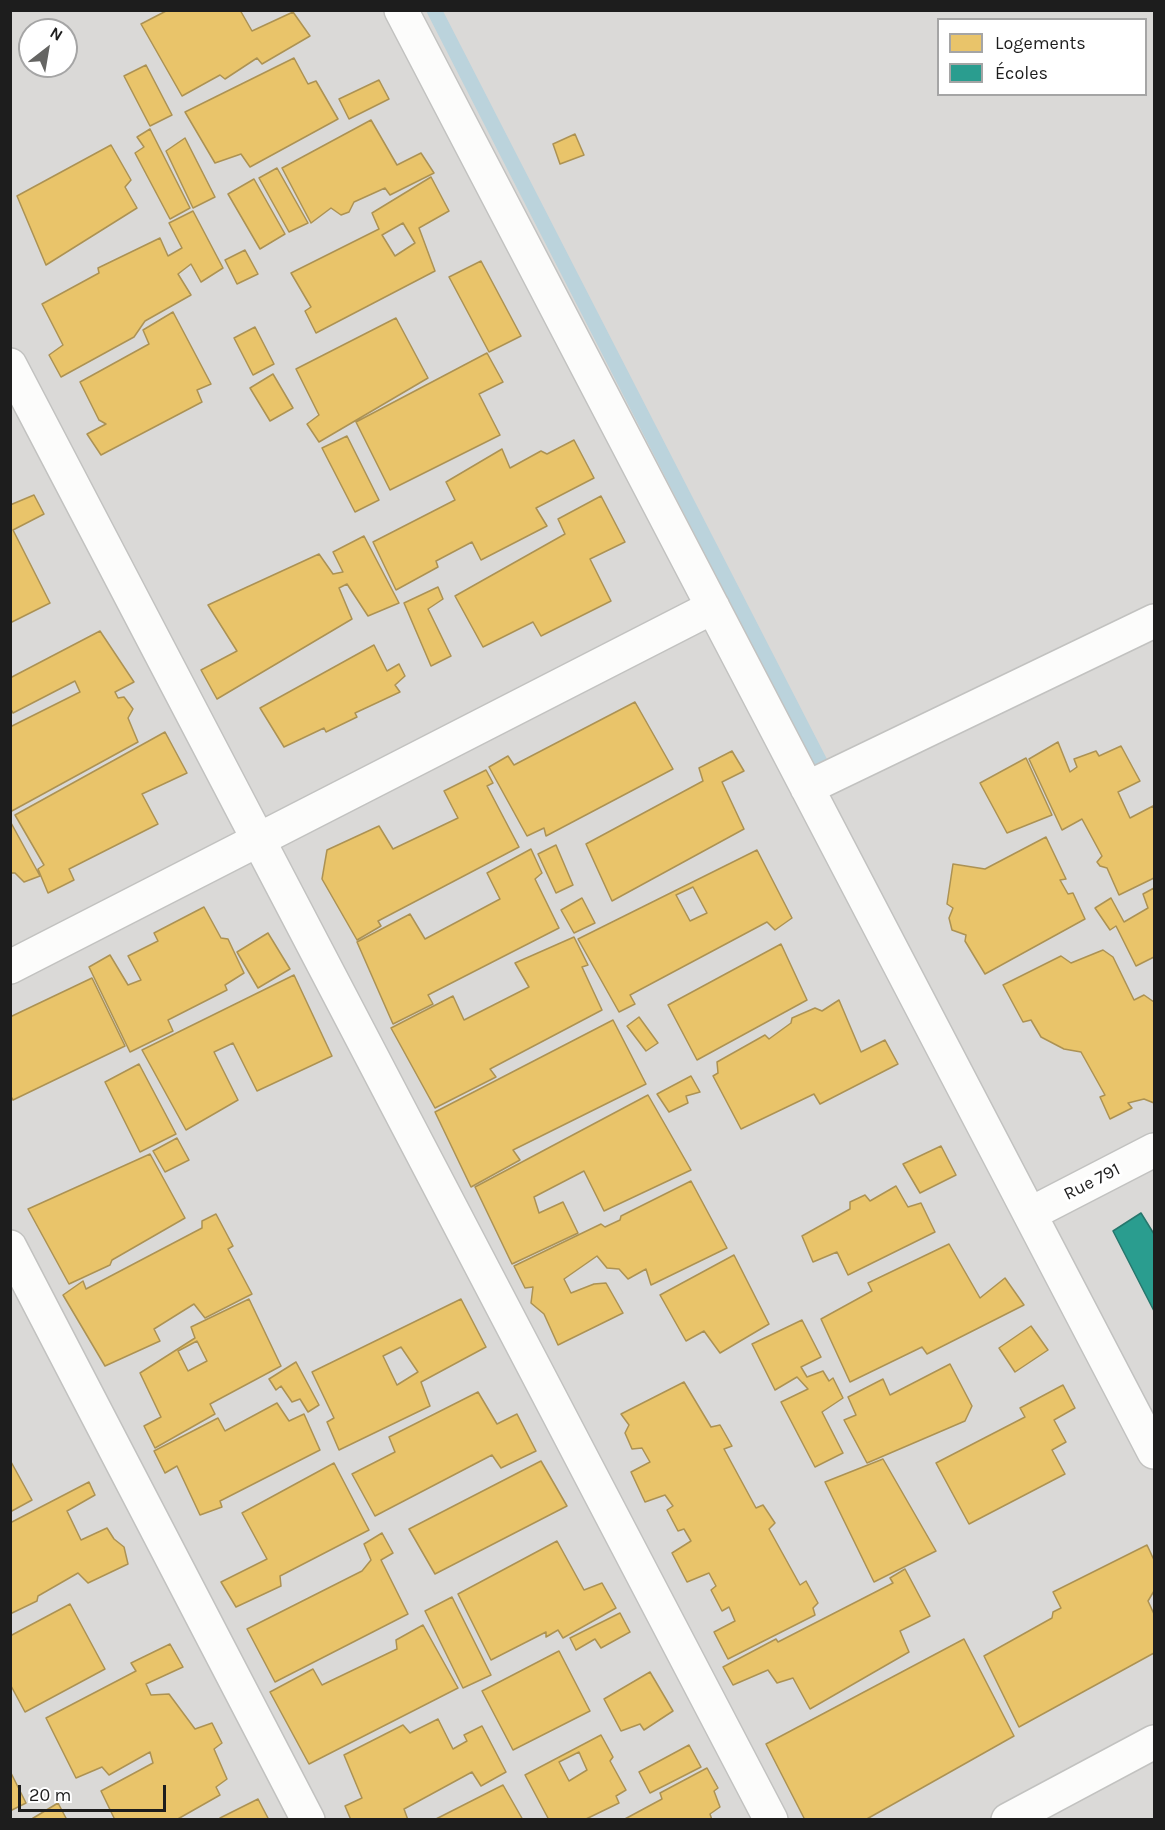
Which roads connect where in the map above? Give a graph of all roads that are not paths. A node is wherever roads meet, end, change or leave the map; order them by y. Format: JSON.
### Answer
{"nodes":[{"id":1,"x":401,"y":10,"type":"edge"},
{"id":2,"x":10,"y":365,"type":"edge"},
{"id":3,"x":713,"y":607,"type":"junction"},
{"id":4,"x":1155,"y":621,"type":"edge"},
{"id":5,"x":807,"y":788,"type":"junction"},
{"id":6,"x":259,"y":840,"type":"junction"},
{"id":7,"x":10,"y":968,"type":"edge"},
{"id":8,"x":1155,"y":1150,"type":"edge"},
{"id":9,"x":1030,"y":1214,"type":"junction"},
{"id":10,"x":10,"y":1247,"type":"edge"},
{"id":11,"x":1155,"y":1452,"type":"edge"},
{"id":12,"x":1155,"y":1742,"type":"edge"},
{"id":13,"x":309,"y":1820,"type":"edge"},
{"id":14,"x":771,"y":1820,"type":"edge"},
{"id":15,"x":1008,"y":1820,"type":"edge"}],
"edges":[{"from":1,"to":3,"type":"street"},
{"from":2,"to":6,"type":"street"},
{"from":3,"to":5,"type":"street"},
{"from":3,"to":6,"type":"street"},
{"from":4,"to":5,"type":"street"},
{"from":5,"to":9,"type":"street"},
{"from":6,"to":7,"type":"street"},
{"from":6,"to":14,"type":"street"},
{"from":8,"to":9,"type":"street","name":"Rue 791"},
{"from":9,"to":11,"type":"street"},
{"from":10,"to":13,"type":"street"},
{"from":12,"to":15,"type":"street"}]}
